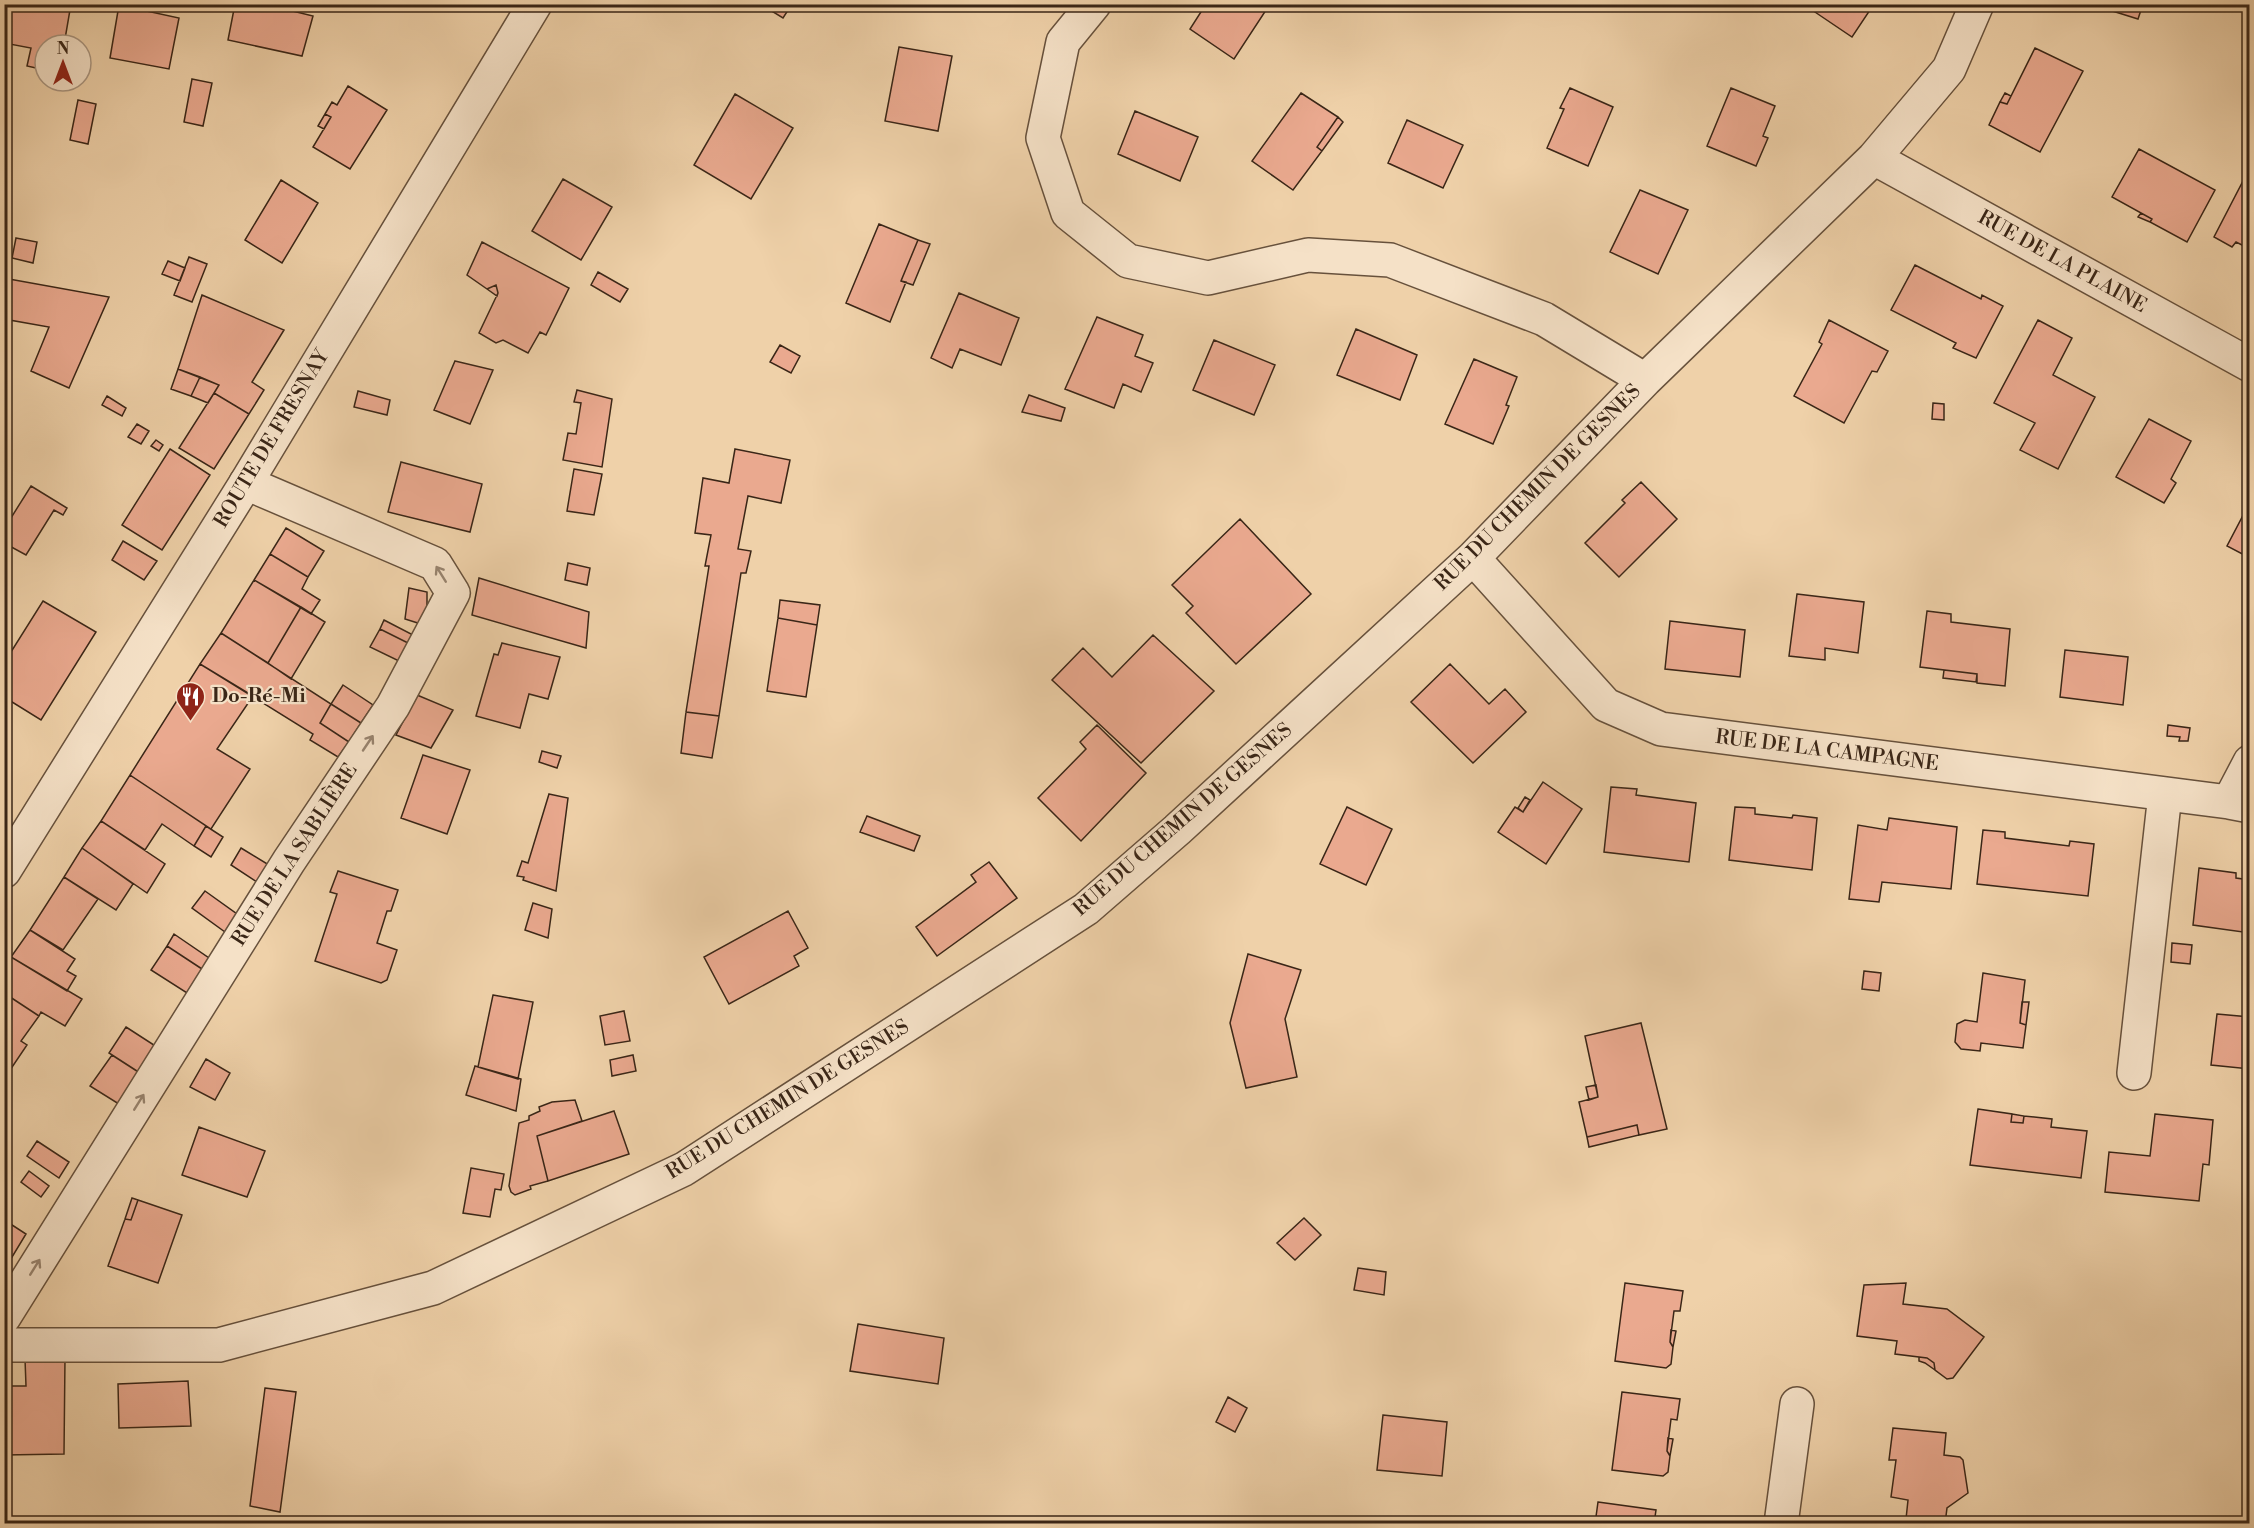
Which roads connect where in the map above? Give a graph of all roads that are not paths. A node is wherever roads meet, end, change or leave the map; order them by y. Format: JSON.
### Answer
{"nodes":[{"id":1,"x":535,"y":4,"type":"edge"},
{"id":2,"x":1094,"y":4,"type":"edge"},
{"id":3,"x":1977,"y":4,"type":"edge"},
{"id":4,"x":1874,"y":158,"type":"junction"},
{"id":5,"x":2250,"y":365,"type":"edge"},
{"id":6,"x":1645,"y":380,"type":"junction"},
{"id":7,"x":246,"y":483,"type":"junction"},
{"id":8,"x":1473,"y":558,"type":"junction"},
{"id":9,"x":2250,"y":762,"type":"edge"},
{"id":10,"x":2165,"y":794,"type":"junction"},
{"id":11,"x":2239,"y":804,"type":"edge"},
{"id":12,"x":4,"y":871,"type":"edge"},
{"id":13,"x":2134,"y":1072,"type":"dead end"},
{"id":14,"x":4,"y":1317,"type":"edge"},
{"id":15,"x":4,"y":1345,"type":"edge"},
{"id":16,"x":1797,"y":1404,"type":"dead end"},
{"id":17,"x":1781,"y":1524,"type":"edge"}],
"edges":[{"from":1,"to":7,"type":"street","name":"ROUTE DE FRESNAY"},
{"from":2,"to":6,"type":"street"},
{"from":3,"to":4,"type":"street","name":"RUE DU CHEMIN DE GESNES"},
{"from":4,"to":5,"type":"street","name":"RUE DE LA PLAINE"},
{"from":4,"to":6,"type":"street","name":"RUE DU CHEMIN DE GESNES"},
{"from":6,"to":8,"type":"street","name":"RUE DU CHEMIN DE GESNES"},
{"from":7,"to":12,"type":"street","name":"ROUTE DE FRESNAY"},
{"from":14,"to":7,"type":"street","name":"RUE DE LA SABLIÈRE","one_way":true},
{"from":8,"to":10,"type":"street","name":"RUE DE LA CAMPAGNE"},
{"from":8,"to":15,"type":"street","name":"RUE DU CHEMIN DE GESNES"},
{"from":9,"to":11,"type":"street"},
{"from":10,"to":11,"type":"street","name":"RUE DE LA CAMPAGNE"},
{"from":10,"to":13,"type":"street"},
{"from":16,"to":17,"type":"street"}]}
